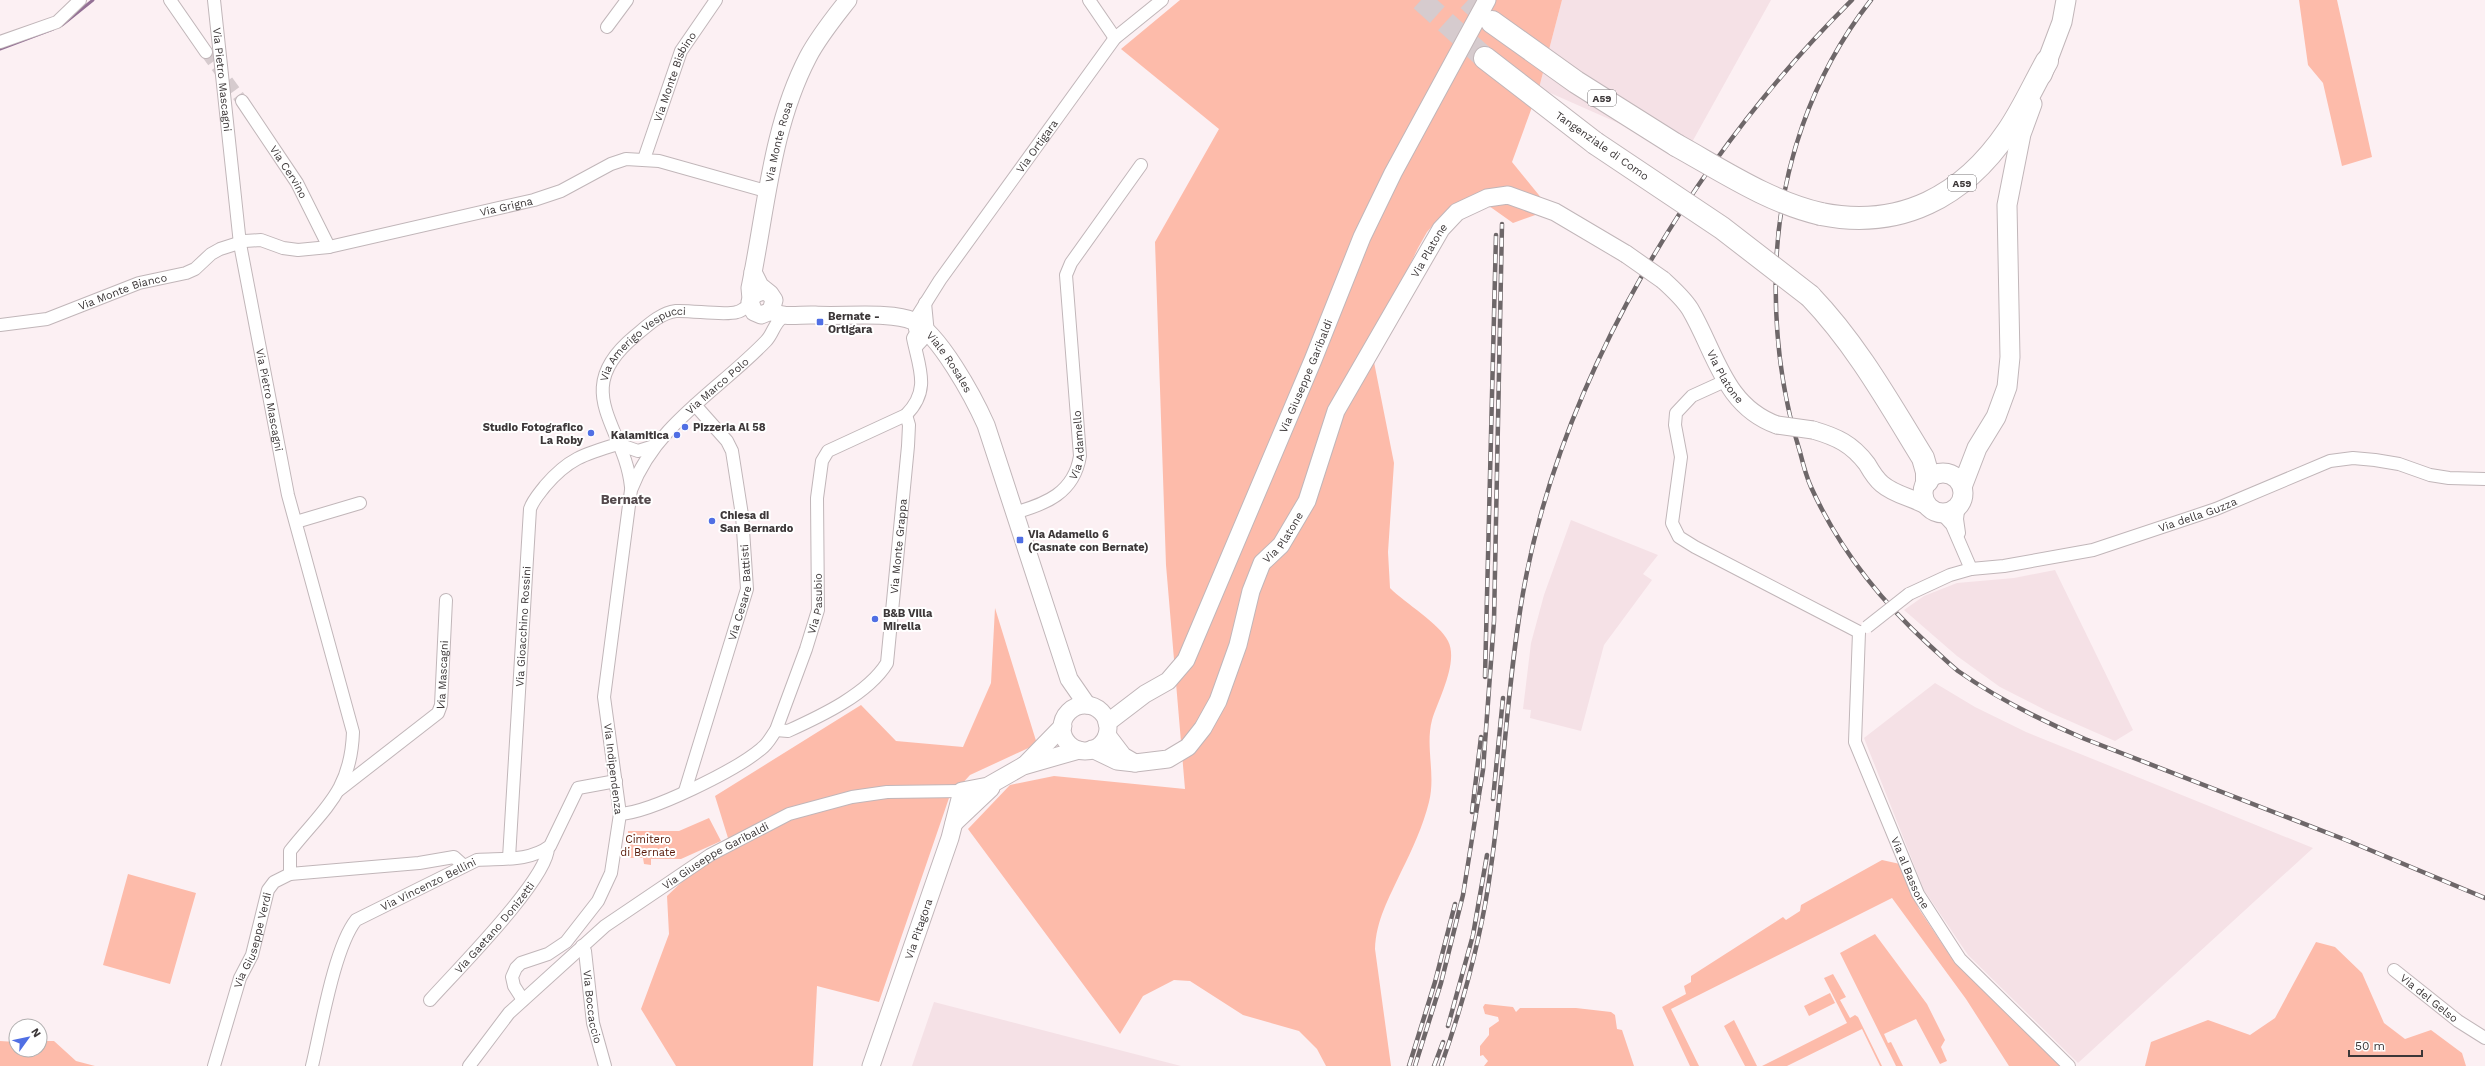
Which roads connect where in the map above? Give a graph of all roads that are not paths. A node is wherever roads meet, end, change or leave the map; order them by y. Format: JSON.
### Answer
{"nodes":[{"id":1,"x":80,"y":0,"type":"edge"},
{"id":2,"x":170,"y":0,"type":"edge"},
{"id":3,"x":214,"y":0,"type":"edge"},
{"id":4,"x":627,"y":0,"type":"edge"},
{"id":5,"x":716,"y":0,"type":"edge"},
{"id":6,"x":848,"y":0,"type":"edge"},
{"id":7,"x":1089,"y":0,"type":"edge"},
{"id":8,"x":1162,"y":0,"type":"edge"},
{"id":9,"x":1487,"y":0,"type":"edge"},
{"id":10,"x":2066,"y":0,"type":"edge"},
{"id":11,"x":2074,"y":0,"type":"edge"},
{"id":12,"x":1492,"y":22,"type":"tunnel mouth"},
{"id":13,"x":2062,"y":22,"type":"junction"},
{"id":14,"x":607,"y":27,"type":"dead end"},
{"id":15,"x":1115,"y":38,"type":"junction"},
{"id":16,"x":0,"y":42,"type":"edge"},
{"id":17,"x":206,"y":52,"type":"tunnel mouth"},
{"id":18,"x":1485,"y":58,"type":"tunnel mouth"},
{"id":19,"x":2046,"y":61,"type":"junction"},
{"id":20,"x":242,"y":101,"type":"tunnel mouth"},
{"id":21,"x":644,"y":159,"type":"junction"},
{"id":22,"x":1140,"y":165,"type":"dead end"},
{"id":23,"x":766,"y":190,"type":"junction"},
{"id":24,"x":240,"y":244,"type":"junction"},
{"id":25,"x":329,"y":247,"type":"junction"},
{"id":26,"x":925,"y":304,"type":"junction"},
{"id":27,"x":767,"y":307,"type":"junction"},
{"id":28,"x":0,"y":325,"type":"edge"},
{"id":29,"x":919,"y":329,"type":"junction"},
{"id":30,"x":1725,"y":380,"type":"junction"},
{"id":31,"x":695,"y":405,"type":"junction"},
{"id":32,"x":906,"y":415,"type":"junction"},
{"id":33,"x":618,"y":444,"type":"junction"},
{"id":34,"x":654,"y":446,"type":"junction"},
{"id":35,"x":1977,"y":448,"type":"junction"},
{"id":36,"x":2485,"y":479,"type":"edge"},
{"id":37,"x":1932,"y":480,"type":"junction"},
{"id":38,"x":631,"y":490,"type":"junction"},
{"id":39,"x":1895,"y":494,"type":"junction"},
{"id":40,"x":1961,"y":495,"type":"junction"},
{"id":41,"x":360,"y":503,"type":"dead end"},
{"id":42,"x":1935,"y":510,"type":"junction"},
{"id":43,"x":1014,"y":514,"type":"junction"},
{"id":44,"x":296,"y":522,"type":"junction"},
{"id":45,"x":1960,"y":540,"type":"junction"},
{"id":46,"x":1971,"y":569,"type":"junction"},
{"id":47,"x":446,"y":600,"type":"dead end"},
{"id":48,"x":1863,"y":629,"type":"junction"},
{"id":49,"x":1069,"y":679,"type":"junction"},
{"id":50,"x":1100,"y":718,"type":"junction"},
{"id":51,"x":1065,"y":719,"type":"junction"},
{"id":52,"x":776,"y":730,"type":"junction"},
{"id":53,"x":1085,"y":750,"type":"junction"},
{"id":54,"x":350,"y":759,"type":"junction"},
{"id":55,"x":1136,"y":763,"type":"junction"},
{"id":56,"x":694,"y":764,"type":"junction"},
{"id":57,"x":372,"y":766,"type":"junction"},
{"id":58,"x":1023,"y":766,"type":"junction"},
{"id":59,"x":1001,"y":779,"type":"junction"},
{"id":60,"x":616,"y":781,"type":"junction"},
{"id":61,"x":706,"y":782,"type":"junction"},
{"id":62,"x":338,"y":791,"type":"junction"},
{"id":63,"x":962,"y":791,"type":"junction"},
{"id":64,"x":685,"y":792,"type":"junction"},
{"id":65,"x":620,"y":814,"type":"junction"},
{"id":66,"x":952,"y":824,"type":"junction"},
{"id":67,"x":548,"y":848,"type":"junction"},
{"id":68,"x":509,"y":858,"type":"junction"},
{"id":69,"x":464,"y":866,"type":"junction"},
{"id":70,"x":290,"y":874,"type":"junction"},
{"id":71,"x":582,"y":946,"type":"junction"},
{"id":72,"x":2394,"y":970,"type":"dead end"},
{"id":73,"x":430,"y":1000,"type":"dead end"},
{"id":74,"x":523,"y":1000,"type":"junction"},
{"id":75,"x":2485,"y":1038,"type":"edge"},
{"id":76,"x":214,"y":1066,"type":"edge"},
{"id":77,"x":312,"y":1066,"type":"edge"},
{"id":78,"x":469,"y":1066,"type":"edge"},
{"id":79,"x":605,"y":1066,"type":"edge"},
{"id":80,"x":871,"y":1066,"type":"edge"},
{"id":81,"x":2069,"y":1066,"type":"edge"}],
"edges":[{"from":1,"to":16,"type":"street"},
{"from":2,"to":17,"type":"street"},
{"from":3,"to":24,"type":"street","name":"Via Pietro Mascagni"},
{"from":4,"to":14,"type":"street"},
{"from":5,"to":21,"type":"street","name":"Via Monte Bisbino"},
{"from":6,"to":23,"type":"street","name":"Via Monte Rosa"},
{"from":7,"to":15,"type":"street"},
{"from":8,"to":15,"type":"street","name":"Via Ortigara"},
{"from":9,"to":50,"type":"street","name":"Via Giuseppe Garibaldi"},
{"from":10,"to":13,"type":"main road"},
{"from":11,"to":13,"type":"main road"},
{"from":12,"to":19,"type":"highway","number":"A59","bridge":true},
{"from":13,"to":19,"type":"main road"},
{"from":15,"to":26,"type":"street","name":"Via Ortigara"},
{"from":18,"to":37,"type":"highway","name":"Tangenziale di Como","bridge":true},
{"from":19,"to":35,"type":"main road"},
{"from":20,"to":25,"type":"street","name":"Via Cervino"},
{"from":21,"to":23,"type":"street","name":"Via Grigna"},
{"from":21,"to":25,"type":"street","name":"Via Grigna"},
{"from":22,"to":43,"type":"street","name":"Via Adamello"},
{"from":23,"to":27,"type":"street","name":"Via Monte Rosa"},
{"from":24,"to":25,"type":"street","name":"Via Grigna"},
{"from":24,"to":28,"type":"street","name":"Via Monte Bianco"},
{"from":24,"to":44,"type":"street","name":"Via Pietro Mascagni"},
{"from":26,"to":29,"type":"street","name":"Via Ortigara"},
{"from":26,"to":29,"type":"street"},
{"from":27,"to":29,"type":"street"},
{"from":27,"to":31,"type":"street","name":"Via Marco Polo"},
{"from":27,"to":33,"type":"street","name":"Via Amerigo Vespucci"},
{"from":29,"to":32,"type":"street","name":"Via Pasubio"},
{"from":29,"to":43,"type":"street","name":"Viale Rosales"},
{"from":30,"to":39,"type":"street","name":"Via Platone","bridge":true},
{"from":30,"to":48,"type":"street"},
{"from":30,"to":55,"type":"street","name":"Via Platone","bridge":true},
{"from":31,"to":34,"type":"street","name":"Via Marco Polo"},
{"from":31,"to":56,"type":"street","name":"Via Cesare Battisti"},
{"from":32,"to":52,"type":"street","name":"Via Pasubio"},
{"from":32,"to":52,"type":"street","name":"Via Monte Grappa"},
{"from":33,"to":34,"type":"street"},
{"from":33,"to":38,"type":"street","name":"Via Amerigo Vespucci"},
{"from":33,"to":68,"type":"street","name":"Via Gioacchino Rossini"},
{"from":34,"to":38,"type":"street","name":"Via Marco Polo"},
{"from":35,"to":37,"type":"main road"},
{"from":35,"to":40,"type":"main road"},
{"from":36,"to":46,"type":"street","name":"Via della Guzza"},
{"from":37,"to":39,"type":"street"},
{"from":37,"to":40,"type":"main road"},
{"from":37,"to":42,"type":"main road"},
{"from":38,"to":60,"type":"street","name":"Via Indipendenza"},
{"from":39,"to":42,"type":"street","name":"Via Platone"},
{"from":40,"to":42,"type":"main road"},
{"from":40,"to":45,"type":"street"},
{"from":41,"to":44,"type":"street"},
{"from":42,"to":45,"type":"street"},
{"from":43,"to":49,"type":"street"},
{"from":44,"to":54,"type":"street","name":"Via Pietro Mascagni"},
{"from":45,"to":46,"type":"street"},
{"from":46,"to":48,"type":"street","name":"Via della Guzza","bridge":true},
{"from":47,"to":57,"type":"street","name":"Via Mascagni"},
{"from":48,"to":81,"type":"street","name":"Via al Bassone"},
{"from":49,"to":50,"type":"street"},
{"from":49,"to":51,"type":"street"},
{"from":50,"to":51,"type":"street"},
{"from":50,"to":53,"type":"street"},
{"from":50,"to":55,"type":"street"},
{"from":51,"to":53,"type":"street"},
{"from":51,"to":58,"type":"street","name":"Via Giuseppe Garibaldi"},
{"from":52,"to":61,"type":"street","name":"Via Pasubio"},
{"from":53,"to":55,"type":"street","name":"Via Platone"},
{"from":53,"to":58,"type":"street","name":"Via Giuseppe Garibaldi"},
{"from":54,"to":57,"type":"street"},
{"from":54,"to":62,"type":"street","name":"Via Pietro Mascagni"},
{"from":56,"to":61,"type":"street"},
{"from":56,"to":64,"type":"street","name":"Via Cesare Battisti"},
{"from":57,"to":62,"type":"street","name":"Via Mascagni"},
{"from":58,"to":59,"type":"street","name":"Via Giuseppe Garibaldi"},
{"from":59,"to":63,"type":"street","name":"Via Giuseppe Garibaldi"},
{"from":59,"to":66,"type":"street"},
{"from":60,"to":65,"type":"street","name":"Via Indipendenza"},
{"from":60,"to":67,"type":"street"},
{"from":61,"to":64,"type":"street","name":"Via Pasubio"},
{"from":62,"to":70,"type":"street"},
{"from":63,"to":66,"type":"street","name":"Via Pitagora"},
{"from":63,"to":71,"type":"street","name":"Via Giuseppe Garibaldi"},
{"from":64,"to":65,"type":"street","name":"Via Pasubio"},
{"from":65,"to":74,"type":"street","name":"Via Indipendenza"},
{"from":66,"to":80,"type":"street","name":"Via Pitagora"},
{"from":67,"to":68,"type":"street","name":"Via Vincenzo Bellini"},
{"from":67,"to":73,"type":"street","name":"Via Gaetano Donizetti"},
{"from":68,"to":69,"type":"street","name":"Via Vincenzo Bellini"},
{"from":69,"to":70,"type":"street"},
{"from":69,"to":77,"type":"street","name":"Via Vincenzo Bellini"},
{"from":70,"to":76,"type":"street","name":"Via Giuseppe Verdi"},
{"from":71,"to":74,"type":"street","name":"Via Giuseppe Garibaldi"},
{"from":71,"to":79,"type":"street","name":"Via Boccaccio"},
{"from":72,"to":75,"type":"street","name":"Via del Gelso"},
{"from":74,"to":78,"type":"street","name":"Via Giuseppe Garibaldi"}]}
